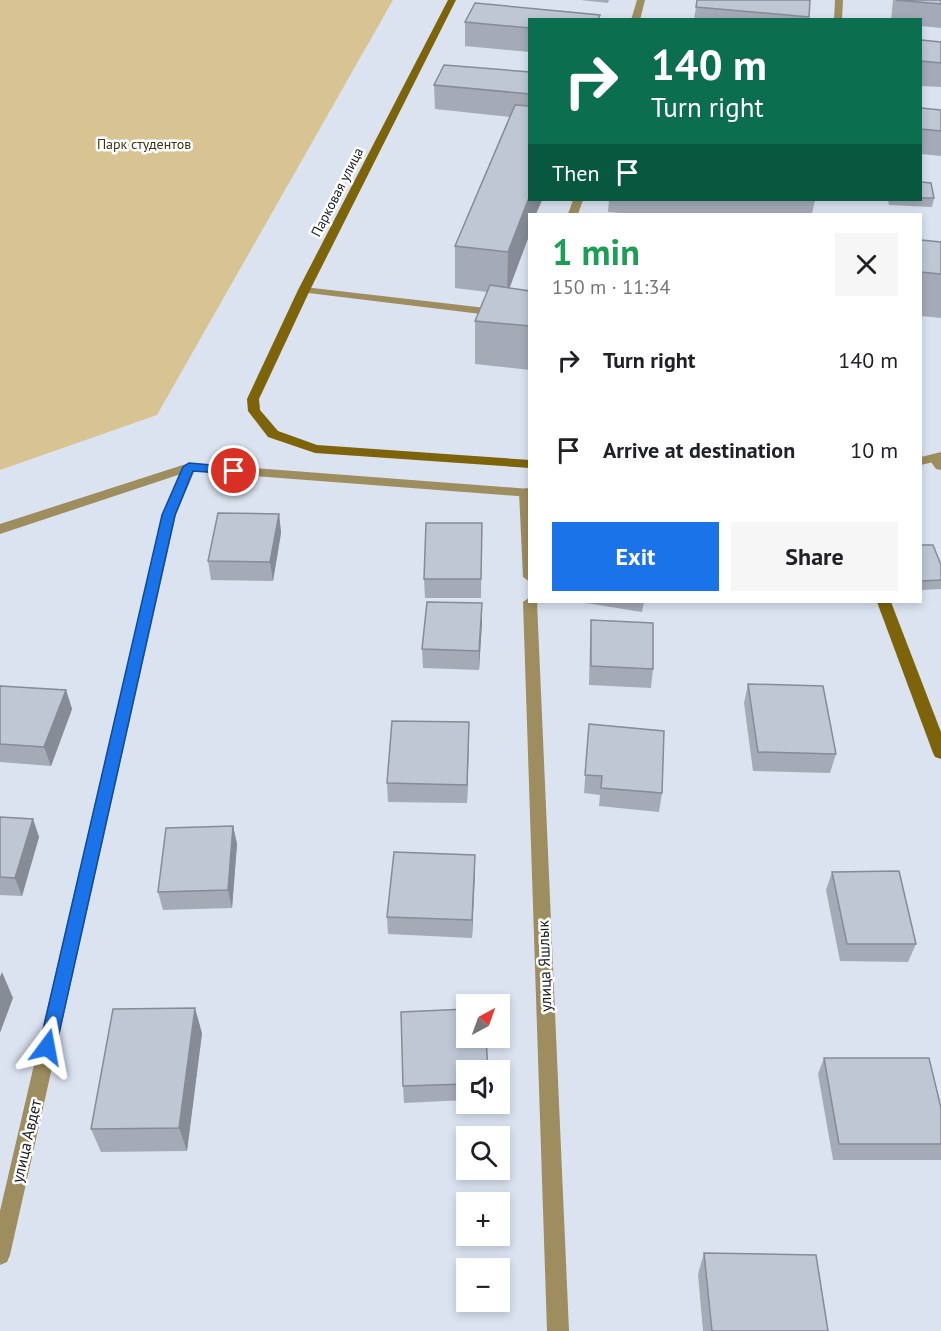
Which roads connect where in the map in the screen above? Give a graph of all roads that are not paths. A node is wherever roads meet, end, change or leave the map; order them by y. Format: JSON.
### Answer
{"nodes":[{"id":1,"x":452,"y":0,"type":"edge"},
{"id":2,"x":641,"y":0,"type":"edge"},
{"id":3,"x":839,"y":0,"type":"edge"},
{"id":4,"x":636,"y":18,"type":"edge"},
{"id":5,"x":838,"y":18,"type":"edge"},
{"id":6,"x":304,"y":290,"type":"junction"},
{"id":7,"x":528,"y":317,"type":"edge"},
{"id":8,"x":528,"y":464,"type":"edge"},
{"id":9,"x":189,"y":467,"type":"junction"},
{"id":10,"x":528,"y":493,"type":"edge"},
{"id":11,"x":0,"y":530,"type":"edge"},
{"id":12,"x":530,"y":603,"type":"edge"},
{"id":13,"x":884,"y":603,"type":"edge"},
{"id":14,"x":941,"y":753,"type":"edge"},
{"id":15,"x":0,"y":1256,"type":"edge"},
{"id":16,"x":558,"y":1331,"type":"edge"}],
"edges":[{"from":1,"to":6,"type":"street","name":"Парковая улица"},
{"from":2,"to":4,"type":"street"},
{"from":3,"to":5,"type":"street"},
{"from":6,"to":7,"type":"street"},
{"from":6,"to":8,"type":"street","name":"Парковая улица"},
{"from":9,"to":10,"type":"street"},
{"from":9,"to":11,"type":"street"},
{"from":9,"to":15,"type":"street","name":"улица Авдет"},
{"from":12,"to":16,"type":"street","name":"улица Яшлык"},
{"from":13,"to":14,"type":"street"}]}
